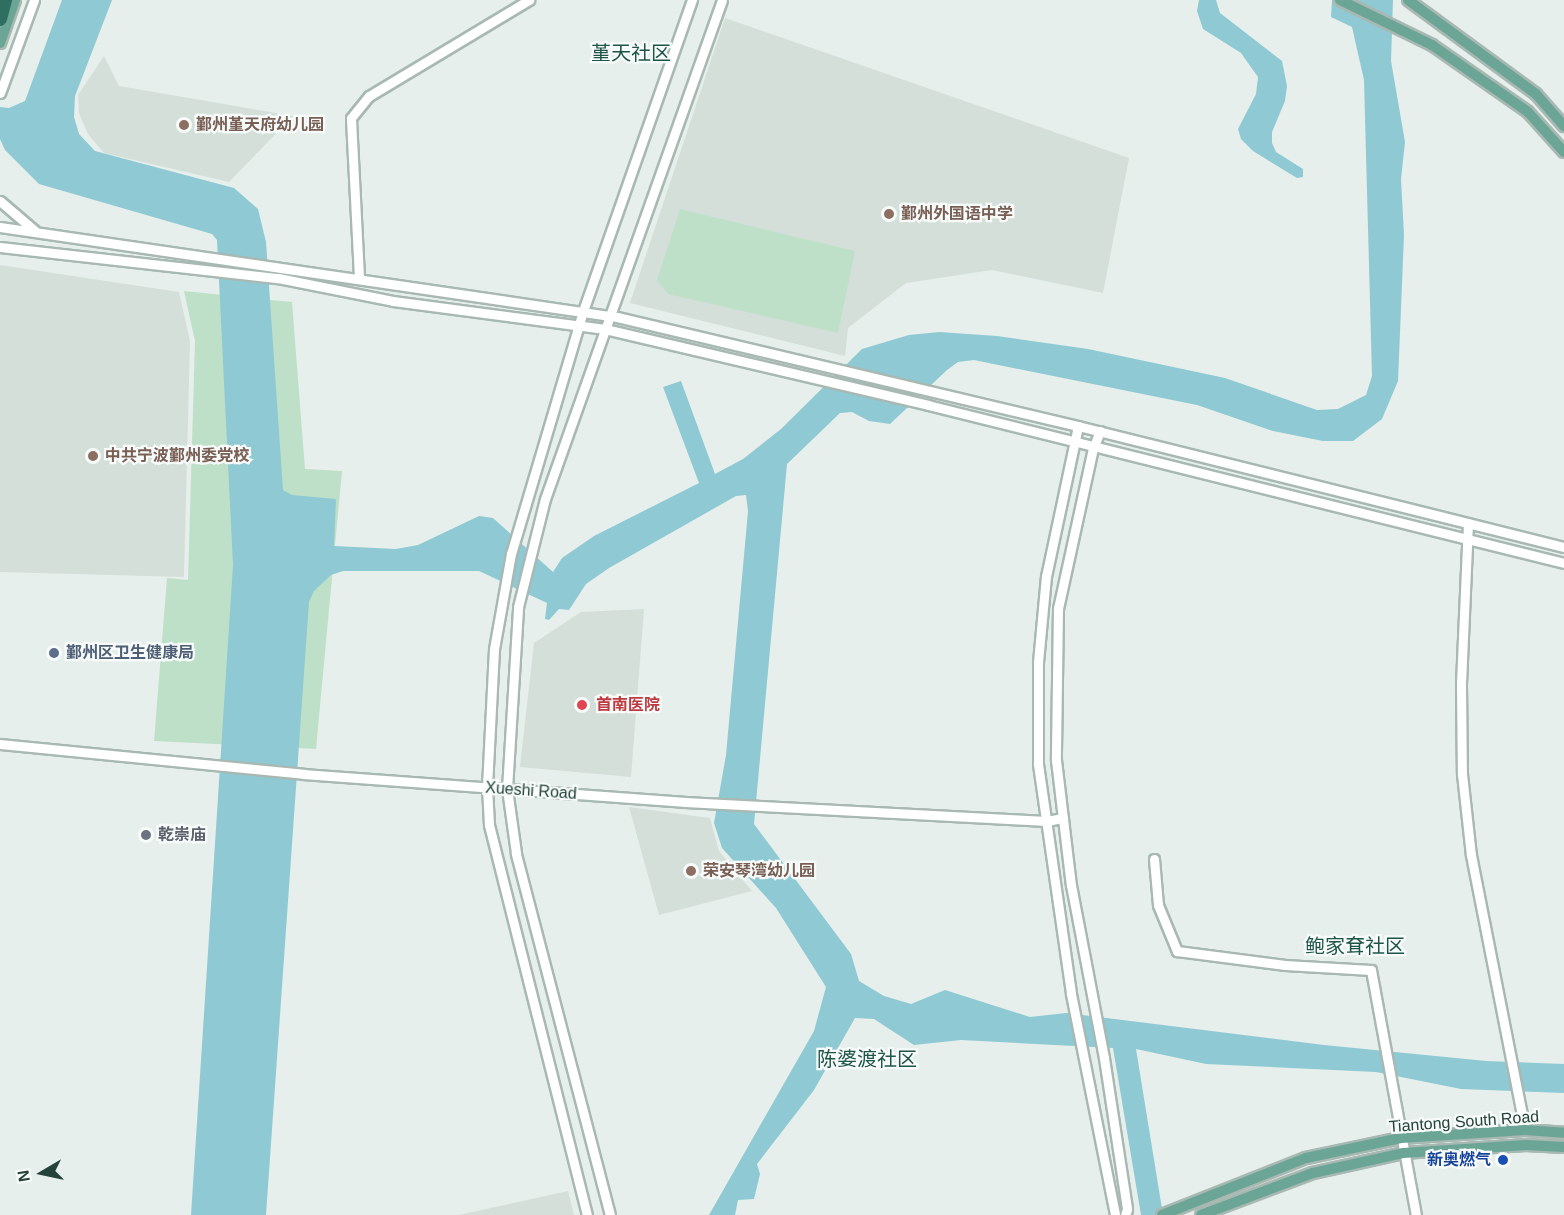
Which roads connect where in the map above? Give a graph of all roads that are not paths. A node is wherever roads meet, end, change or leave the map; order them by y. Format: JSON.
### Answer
{"nodes":[{"id":1,"x":5,"y":0,"type":"edge"},
{"id":2,"x":15,"y":0,"type":"edge"},
{"id":3,"x":34,"y":0,"type":"edge"},
{"id":4,"x":529,"y":0,"type":"edge"},
{"id":5,"x":692,"y":0,"type":"edge"},
{"id":6,"x":722,"y":0,"type":"edge"},
{"id":7,"x":1340,"y":0,"type":"edge"},
{"id":8,"x":1408,"y":0,"type":"edge"},
{"id":9,"x":0,"y":19,"type":"edge"},
{"id":10,"x":0,"y":43,"type":"edge"},
{"id":11,"x":0,"y":93,"type":"edge"},
{"id":12,"x":1564,"y":126,"type":"edge"},
{"id":13,"x":1564,"y":152,"type":"edge"},
{"id":14,"x":0,"y":201,"type":"edge"},
{"id":15,"x":0,"y":227,"type":"edge"},
{"id":16,"x":39,"y":233,"type":"junction"},
{"id":17,"x":0,"y":247,"type":"edge"},
{"id":18,"x":15,"y":249,"type":"junction"},
{"id":19,"x":0,"y":254,"type":"edge"},
{"id":20,"x":359,"y":278,"type":"junction"},
{"id":21,"x":583,"y":311,"type":"junction"},
{"id":22,"x":610,"y":315,"type":"junction"},
{"id":23,"x":579,"y":325,"type":"junction"},
{"id":24,"x":605,"y":329,"type":"junction"},
{"id":25,"x":1078,"y":426,"type":"junction"},
{"id":26,"x":1101,"y":431,"type":"junction"},
{"id":27,"x":1074,"y":444,"type":"junction"},
{"id":28,"x":1093,"y":448,"type":"junction"},
{"id":29,"x":1468,"y":523,"type":"junction"},
{"id":30,"x":1467,"y":540,"type":"junction"},
{"id":31,"x":1564,"y":548,"type":"edge"},
{"id":32,"x":1564,"y":563,"type":"edge"},
{"id":33,"x":0,"y":744,"type":"edge"},
{"id":34,"x":487,"y":788,"type":"junction"},
{"id":35,"x":507,"y":789,"type":"junction"},
{"id":36,"x":1063,"y":818,"type":"junction"},
{"id":37,"x":1047,"y":821,"type":"junction"},
{"id":38,"x":1154,"y":859,"type":"dead end"},
{"id":39,"x":1525,"y":1130,"type":"junction"},
{"id":40,"x":1564,"y":1133,"type":"edge"},
{"id":41,"x":1401,"y":1138,"type":"junction"},
{"id":42,"x":1564,"y":1147,"type":"edge"},
{"id":43,"x":1403,"y":1153,"type":"junction"},
{"id":44,"x":587,"y":1215,"type":"edge"},
{"id":45,"x":610,"y":1215,"type":"edge"},
{"id":46,"x":1115,"y":1215,"type":"edge"},
{"id":47,"x":1125,"y":1215,"type":"edge"},
{"id":48,"x":1162,"y":1215,"type":"edge"},
{"id":49,"x":1201,"y":1215,"type":"edge"},
{"id":50,"x":1416,"y":1215,"type":"edge"}],
"edges":[{"from":1,"to":9,"type":"highway"},
{"from":2,"to":10,"type":"main road"},
{"from":3,"to":11,"type":"street"},
{"from":4,"to":20,"type":"street"},
{"from":5,"to":21,"type":"street"},
{"from":6,"to":22,"type":"street"},
{"from":7,"to":13,"type":"main road"},
{"from":8,"to":12,"type":"main road"},
{"from":14,"to":16,"type":"street"},
{"from":15,"to":16,"type":"street"},
{"from":16,"to":20,"type":"street"},
{"from":17,"to":18,"type":"street"},
{"from":18,"to":19,"type":"street"},
{"from":18,"to":23,"type":"street"},
{"from":20,"to":21,"type":"street"},
{"from":21,"to":22,"type":"street"},
{"from":21,"to":23,"type":"street"},
{"from":22,"to":24,"type":"street"},
{"from":22,"to":25,"type":"street"},
{"from":23,"to":24,"type":"street"},
{"from":23,"to":34,"type":"street"},
{"from":24,"to":27,"type":"street"},
{"from":24,"to":35,"type":"street"},
{"from":25,"to":26,"type":"street"},
{"from":25,"to":27,"type":"street"},
{"from":26,"to":28,"type":"street"},
{"from":26,"to":29,"type":"street"},
{"from":27,"to":28,"type":"street"},
{"from":27,"to":37,"type":"street"},
{"from":28,"to":30,"type":"street"},
{"from":28,"to":36,"type":"street"},
{"from":29,"to":30,"type":"street"},
{"from":29,"to":31,"type":"street"},
{"from":30,"to":32,"type":"street"},
{"from":30,"to":39,"type":"street"},
{"from":33,"to":34,"type":"street","name":"Xueshi Road"},
{"from":34,"to":35,"type":"street","name":"Xueshi Road"},
{"from":34,"to":44,"type":"street"},
{"from":35,"to":37,"type":"street","name":"Xueshi Road"},
{"from":35,"to":45,"type":"street"},
{"from":36,"to":37,"type":"street","name":"Xueshi Road"},
{"from":36,"to":47,"type":"street"},
{"from":37,"to":46,"type":"street"},
{"from":38,"to":41,"type":"street"},
{"from":39,"to":40,"type":"main road","name":"Tiantong South Road"},
{"from":39,"to":41,"type":"main road","name":"Tiantong South Road"},
{"from":41,"to":43,"type":"street"},
{"from":41,"to":48,"type":"main road","name":"Tiantong South Road"},
{"from":42,"to":43,"type":"main road"},
{"from":43,"to":49,"type":"main road"},
{"from":43,"to":50,"type":"street"}]}
